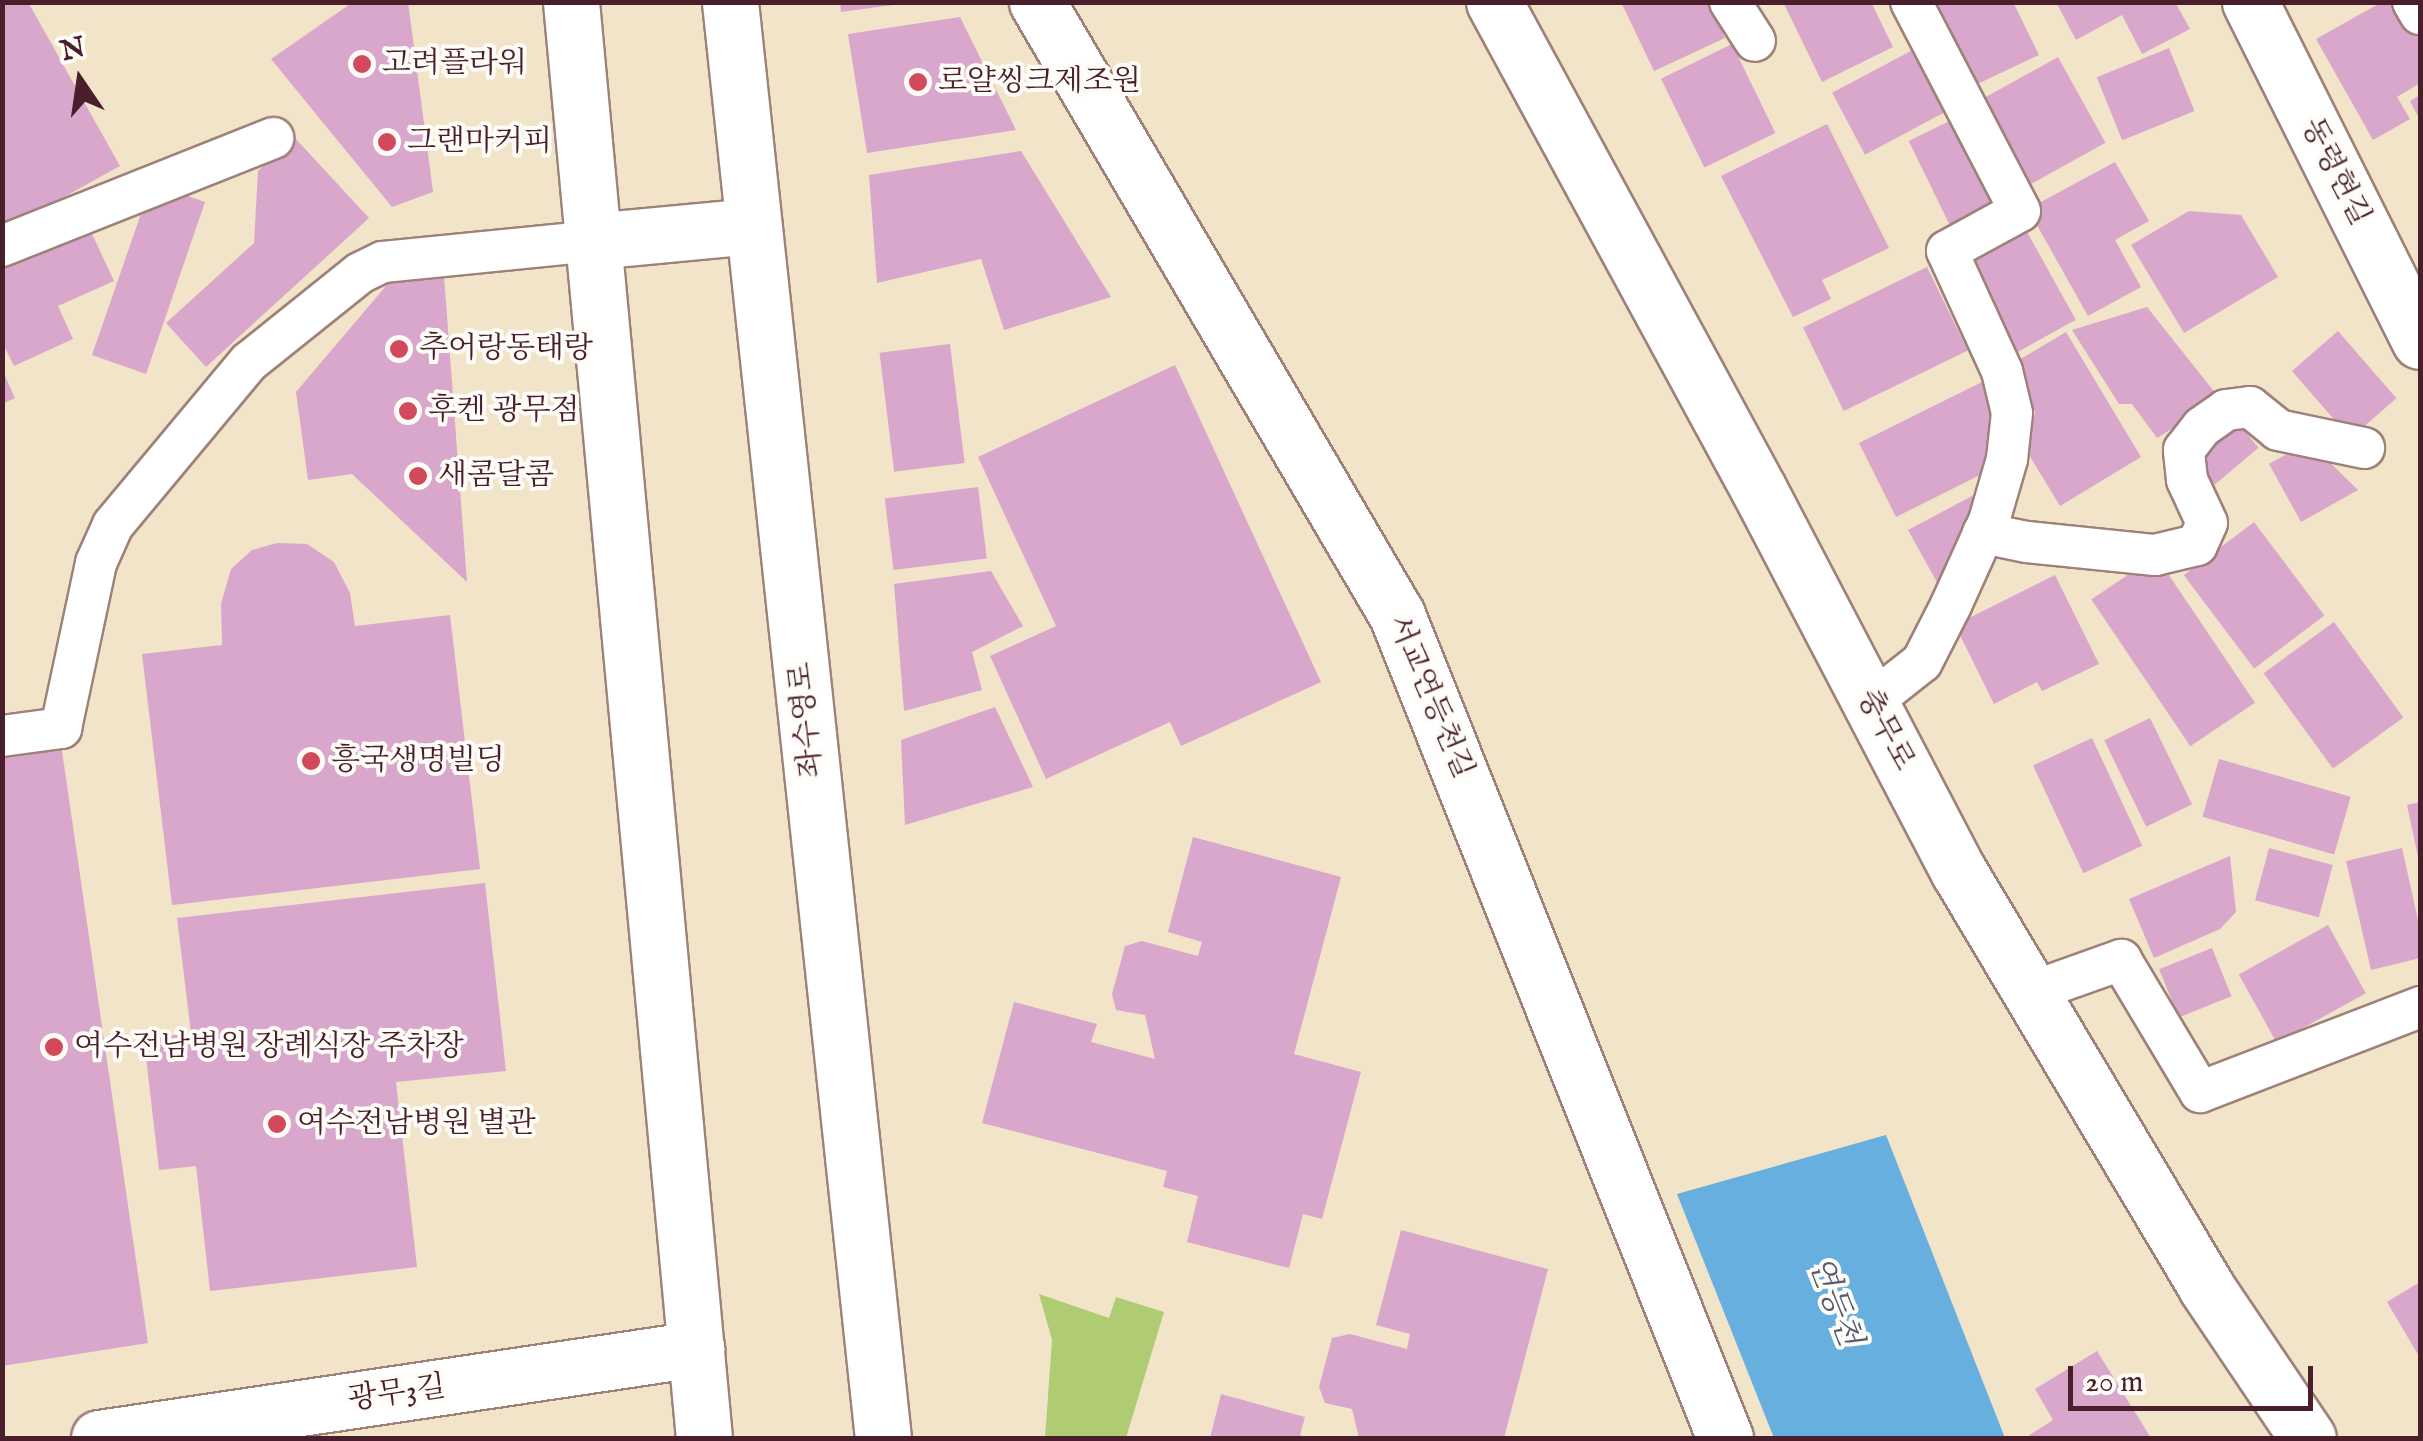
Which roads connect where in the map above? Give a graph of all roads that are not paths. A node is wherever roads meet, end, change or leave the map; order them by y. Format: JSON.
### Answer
{"nodes":[{"id":1,"x":571,"y":2,"type":"edge"},
{"id":2,"x":730,"y":2,"type":"edge"},
{"id":3,"x":1037,"y":2,"type":"edge"},
{"id":4,"x":1730,"y":2,"type":"edge"},
{"id":5,"x":1911,"y":2,"type":"edge"},
{"id":6,"x":2250,"y":2,"type":"edge"},
{"id":7,"x":2412,"y":2,"type":"edge"},
{"id":8,"x":1497,"y":3,"type":"edge"},
{"id":9,"x":2420,"y":14,"type":"edge"},
{"id":10,"x":1755,"y":42,"type":"dead end"},
{"id":11,"x":273,"y":138,"type":"dead end"},
{"id":12,"x":754,"y":226,"type":"junction"},
{"id":13,"x":593,"y":241,"type":"junction"},
{"id":14,"x":2,"y":246,"type":"edge"},
{"id":15,"x":2420,"y":341,"type":"edge"},
{"id":16,"x":2364,"y":448,"type":"dead end"},
{"id":17,"x":1983,"y":533,"type":"junction"},
{"id":18,"x":1870,"y":703,"type":"junction"},
{"id":19,"x":2,"y":736,"type":"edge"},
{"id":20,"x":2031,"y":992,"type":"junction"},
{"id":21,"x":2420,"y":1007,"type":"edge"},
{"id":22,"x":696,"y":1350,"type":"junction"},
{"id":23,"x":99,"y":1438,"type":"edge"},
{"id":24,"x":704,"y":1438,"type":"edge"},
{"id":25,"x":883,"y":1438,"type":"edge"},
{"id":26,"x":1725,"y":1438,"type":"edge"},
{"id":27,"x":2308,"y":1438,"type":"edge"}],
"edges":[{"from":1,"to":13,"type":"street"},
{"from":2,"to":12,"type":"street","name":"좌수영로"},
{"from":3,"to":26,"type":"street","name":"서교연등천길"},
{"from":4,"to":10,"type":"lane"},
{"from":5,"to":17,"type":"lane"},
{"from":6,"to":15,"type":"street","name":"동령현길"},
{"from":7,"to":9,"type":"lane"},
{"from":8,"to":18,"type":"street","name":"충무로"},
{"from":11,"to":14,"type":"lane"},
{"from":12,"to":13,"type":"street"},
{"from":12,"to":25,"type":"street","name":"좌수영로"},
{"from":13,"to":19,"type":"lane"},
{"from":13,"to":22,"type":"street"},
{"from":16,"to":17,"type":"lane"},
{"from":17,"to":18,"type":"lane"},
{"from":18,"to":20,"type":"street","name":"충무로"},
{"from":20,"to":21,"type":"lane"},
{"from":20,"to":27,"type":"street","name":"충무로"},
{"from":22,"to":23,"type":"street","name":"광무3길"},
{"from":22,"to":24,"type":"street"}]}
